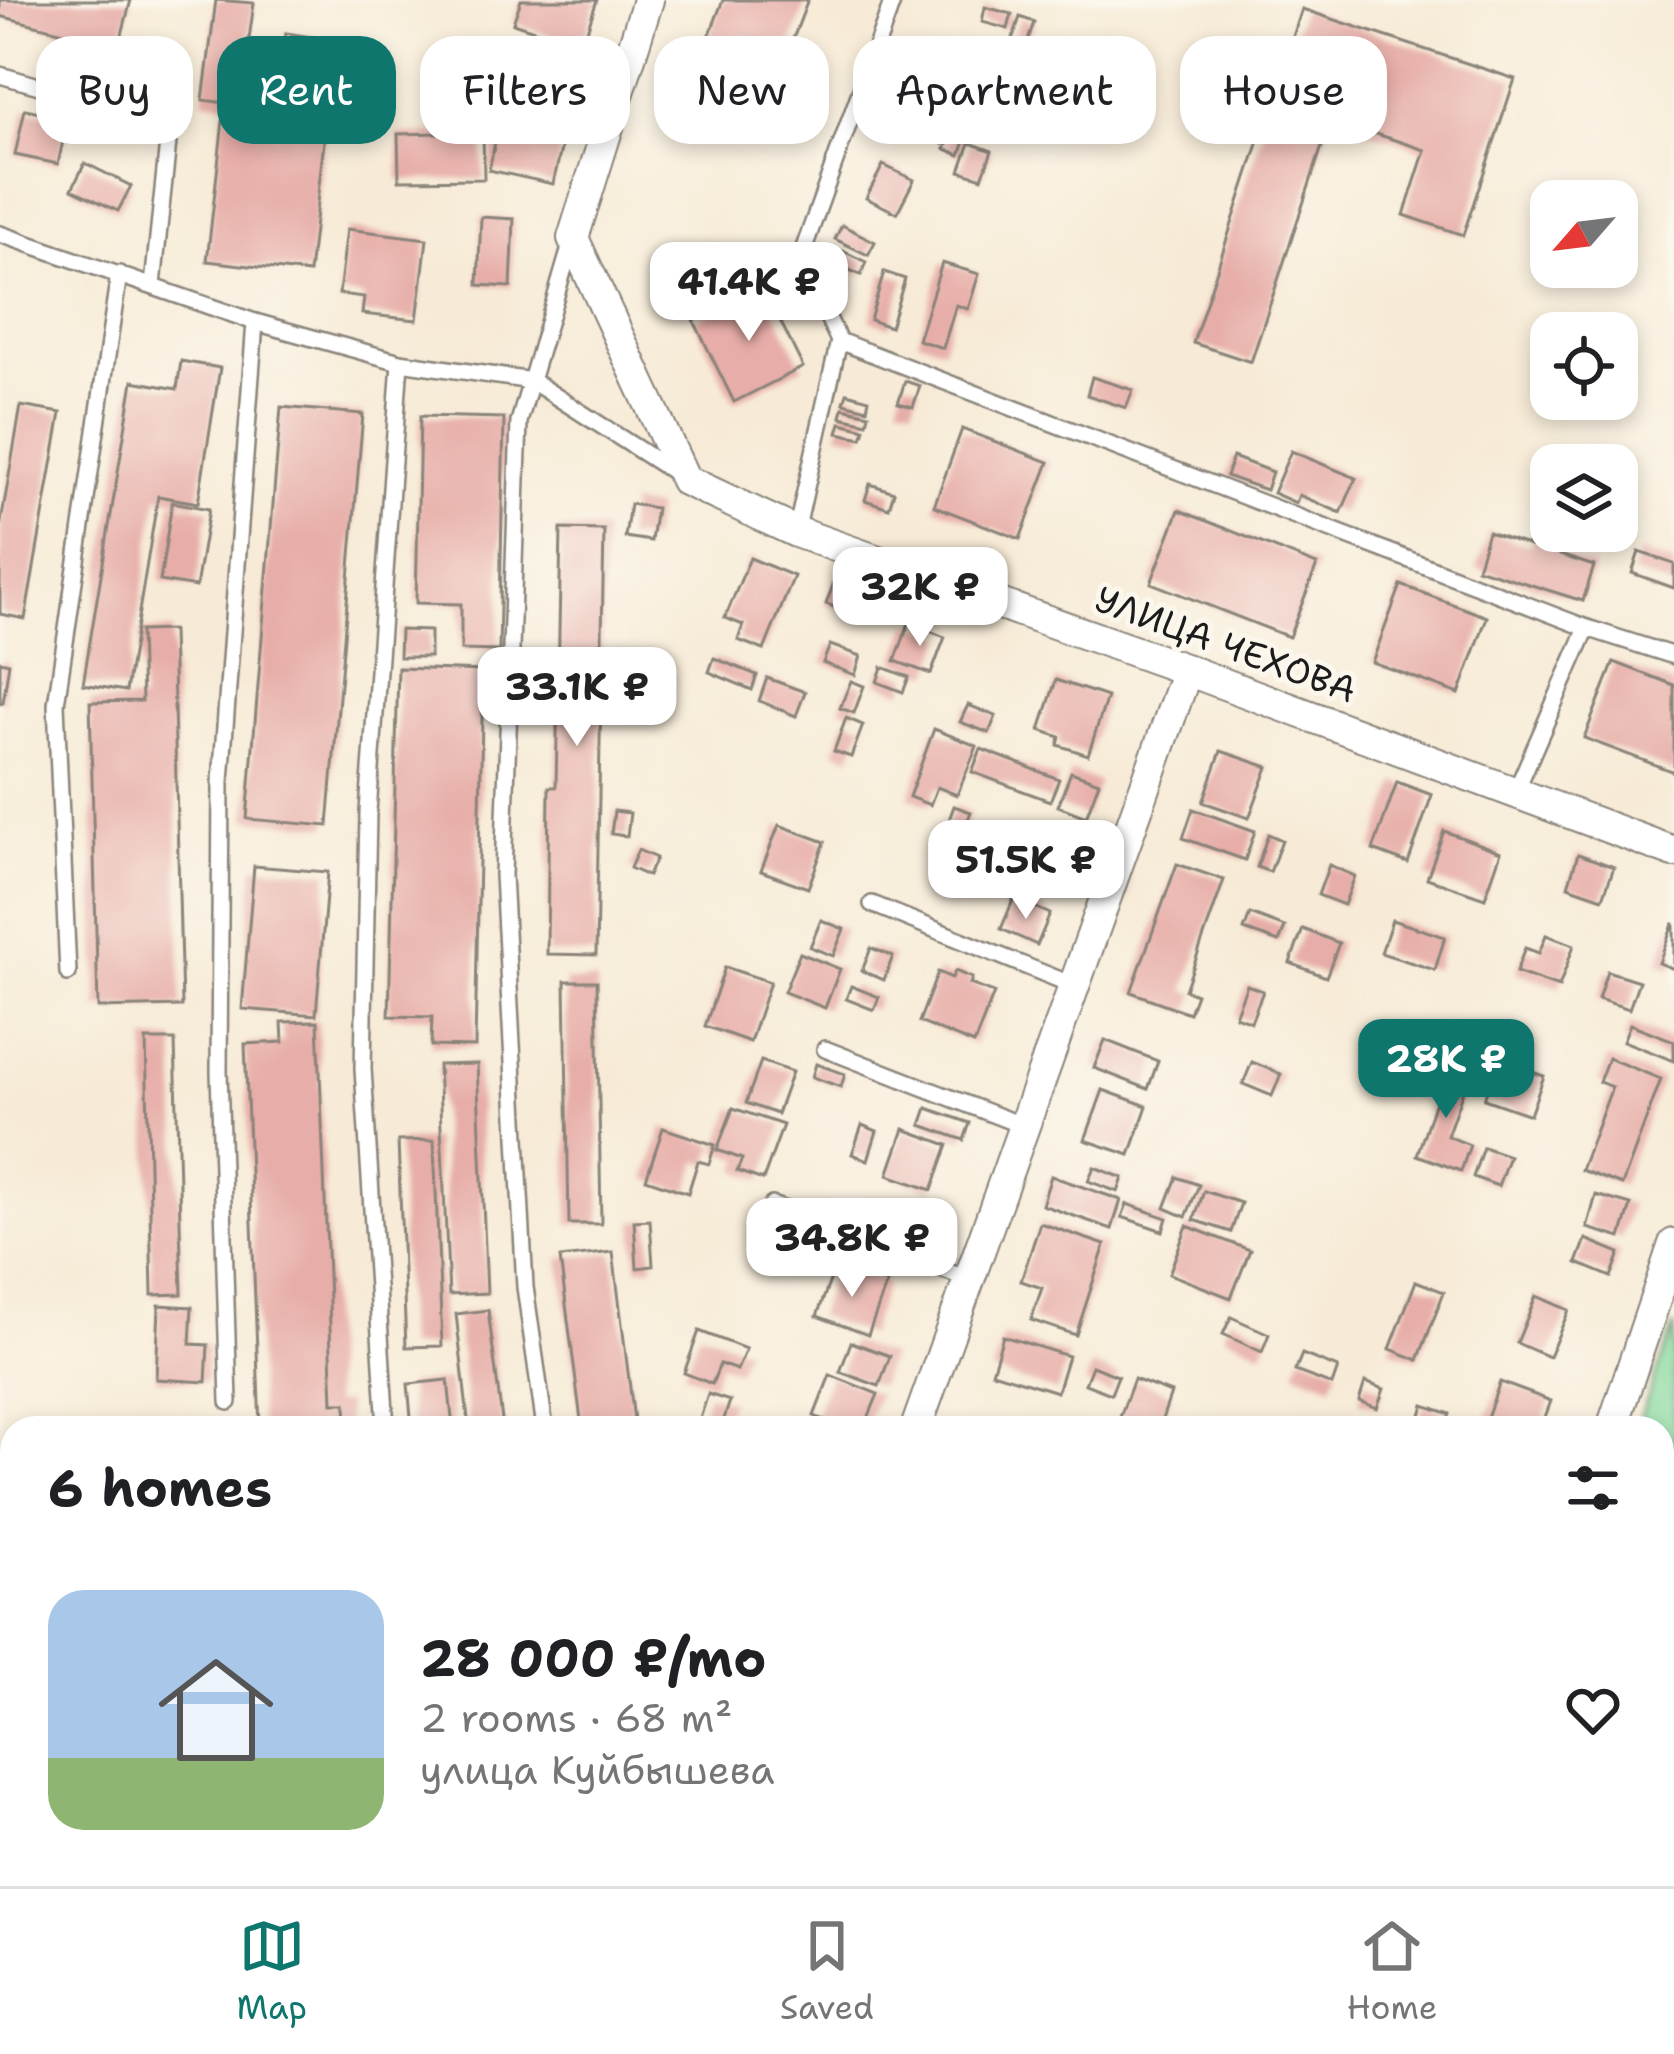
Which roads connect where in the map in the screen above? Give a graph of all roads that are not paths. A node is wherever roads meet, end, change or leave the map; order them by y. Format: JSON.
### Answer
{"nodes":[{"id":1,"x":648,"y":0,"type":"edge"},
{"id":2,"x":893,"y":0,"type":"edge"},
{"id":3,"x":0,"y":75,"type":"edge"},
{"id":4,"x":0,"y":234,"type":"edge"},
{"id":5,"x":573,"y":238,"type":"junction"},
{"id":6,"x":119,"y":274,"type":"junction"},
{"id":7,"x":153,"y":285,"type":"junction"},
{"id":8,"x":255,"y":322,"type":"junction"},
{"id":9,"x":839,"y":341,"type":"junction"},
{"id":10,"x":400,"y":362,"type":"junction"},
{"id":11,"x":532,"y":381,"type":"junction"},
{"id":12,"x":686,"y":480,"type":"junction"},
{"id":13,"x":796,"y":532,"type":"junction"},
{"id":14,"x":1587,"y":628,"type":"junction"},
{"id":15,"x":1674,"y":656,"type":"edge"},
{"id":16,"x":1187,"y":670,"type":"junction"},
{"id":17,"x":1515,"y":793,"type":"junction"},
{"id":18,"x":1674,"y":852,"type":"edge"},
{"id":19,"x":872,"y":904,"type":"dead end"},
{"id":20,"x":68,"y":974,"type":"dead end"},
{"id":21,"x":1075,"y":986,"type":"junction"},
{"id":22,"x":825,"y":1048,"type":"dead end"},
{"id":23,"x":1023,"y":1126,"type":"junction"},
{"id":24,"x":772,"y":1205,"type":"dead end"},
{"id":25,"x":1674,"y":1244,"type":"edge"},
{"id":26,"x":970,"y":1280,"type":"junction"},
{"id":27,"x":229,"y":1402,"type":"dead end"},
{"id":28,"x":385,"y":1416,"type":"edge"},
{"id":29,"x":543,"y":1416,"type":"edge"},
{"id":30,"x":920,"y":1416,"type":"edge"},
{"id":31,"x":1616,"y":1416,"type":"edge"}],
"edges":[{"from":1,"to":5,"type":"street"},
{"from":2,"to":9,"type":"lane"},
{"from":3,"to":7,"type":"lane"},
{"from":4,"to":6,"type":"lane"},
{"from":5,"to":11,"type":"lane"},
{"from":5,"to":12,"type":"street"},
{"from":6,"to":7,"type":"lane"},
{"from":6,"to":20,"type":"lane"},
{"from":7,"to":8,"type":"lane"},
{"from":8,"to":10,"type":"lane"},
{"from":8,"to":27,"type":"lane"},
{"from":9,"to":13,"type":"lane"},
{"from":9,"to":14,"type":"lane"},
{"from":10,"to":11,"type":"lane"},
{"from":10,"to":28,"type":"lane"},
{"from":11,"to":12,"type":"lane"},
{"from":11,"to":29,"type":"lane"},
{"from":12,"to":13,"type":"street","name":"УЛИЦА ЧЕХОВА"},
{"from":13,"to":16,"type":"street","name":"УЛИЦА ЧЕХОВА"},
{"from":14,"to":15,"type":"lane"},
{"from":14,"to":17,"type":"lane"},
{"from":16,"to":17,"type":"street","name":"УЛИЦА ЧЕХОВА"},
{"from":16,"to":21,"type":"street"},
{"from":17,"to":18,"type":"street","name":"УЛИЦА ЧЕХОВА"},
{"from":19,"to":21,"type":"lane"},
{"from":21,"to":23,"type":"street"},
{"from":22,"to":23,"type":"lane"},
{"from":23,"to":26,"type":"street"},
{"from":24,"to":26,"type":"lane"},
{"from":25,"to":31,"type":"street"},
{"from":26,"to":30,"type":"street"}]}
